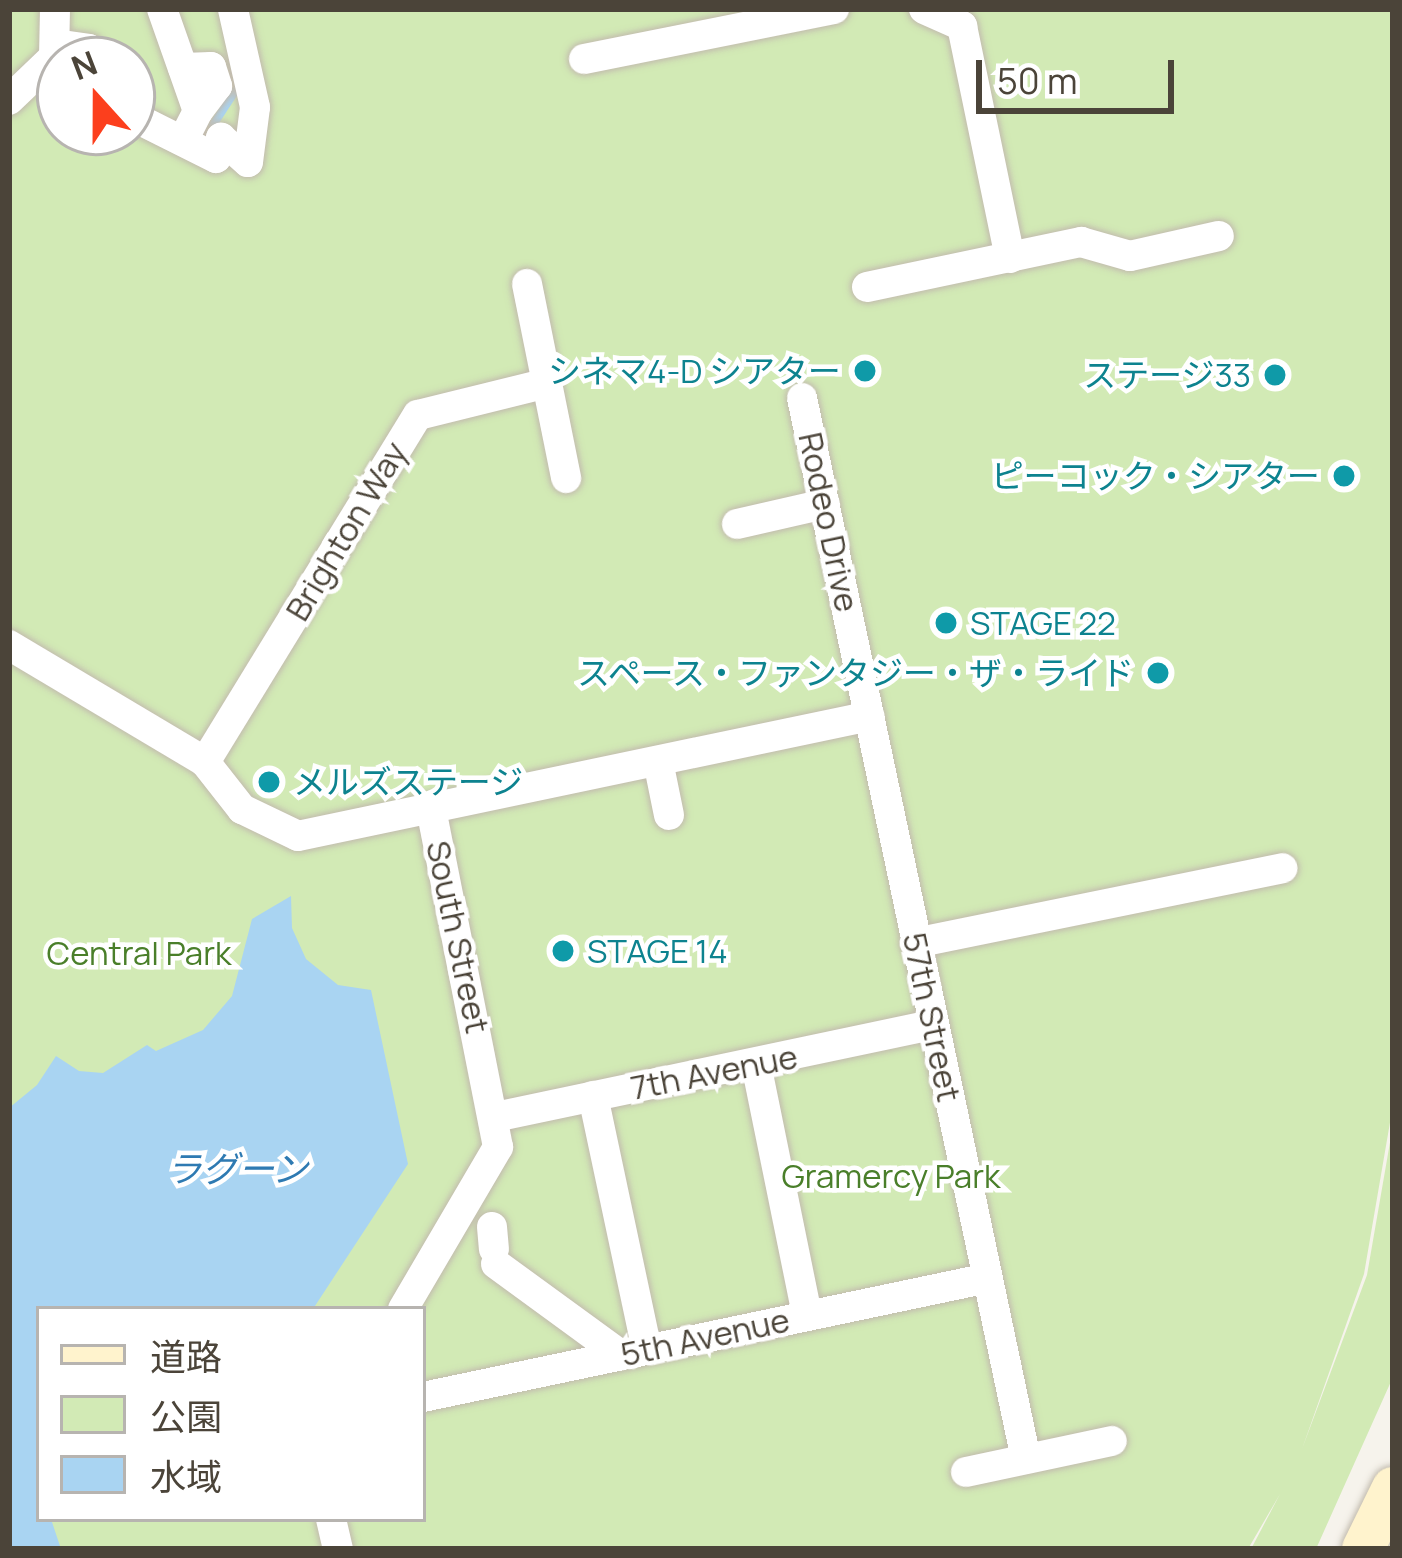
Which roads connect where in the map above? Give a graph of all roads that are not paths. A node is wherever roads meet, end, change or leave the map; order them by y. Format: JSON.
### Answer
{"nodes":[{"id":1,"x":162,"y":9,"type":"edge"},
{"id":2,"x":233,"y":9,"type":"edge"},
{"id":3,"x":834,"y":9,"type":"edge"},
{"id":4,"x":924,"y":9,"type":"edge"},
{"id":5,"x":584,"y":59,"type":"dead end"},
{"id":6,"x":36,"y":75,"type":"edge"},
{"id":7,"x":9,"y":100,"type":"edge"},
{"id":8,"x":156,"y":127,"type":"edge"},
{"id":9,"x":183,"y":140,"type":"junction"},
{"id":10,"x":1220,"y":236,"type":"dead end"},
{"id":11,"x":1010,"y":258,"type":"junction"},
{"id":12,"x":527,"y":284,"type":"dead end"},
{"id":13,"x":867,"y":287,"type":"dead end"},
{"id":14,"x":547,"y":382,"type":"junction"},
{"id":15,"x":802,"y":398,"type":"dead end"},
{"id":16,"x":566,"y":478,"type":"dead end"},
{"id":17,"x":825,"y":504,"type":"junction"},
{"id":18,"x":737,"y":524,"type":"dead end"},
{"id":19,"x":9,"y":644,"type":"edge"},
{"id":20,"x":870,"y":716,"type":"junction"},
{"id":21,"x":658,"y":761,"type":"junction"},
{"id":22,"x":205,"y":762,"type":"junction"},
{"id":23,"x":431,"y":810,"type":"junction"},
{"id":24,"x":669,"y":815,"type":"dead end"},
{"id":25,"x":1282,"y":868,"type":"dead end"},
{"id":26,"x":915,"y":943,"type":"junction"},
{"id":27,"x":933,"y":1025,"type":"junction"},
{"id":28,"x":756,"y":1064,"type":"junction"},
{"id":29,"x":593,"y":1096,"type":"junction"},
{"id":30,"x":495,"y":1117,"type":"junction"},
{"id":31,"x":494,"y":1247,"type":"dead end"},
{"id":32,"x":988,"y":1278,"type":"junction"},
{"id":33,"x":405,"y":1306,"type":"edge"},
{"id":34,"x":807,"y":1315,"type":"junction"},
{"id":35,"x":634,"y":1352,"type":"junction"},
{"id":36,"x":426,"y":1372,"type":"edge"},
{"id":37,"x":459,"y":1389,"type":"junction"},
{"id":38,"x":426,"y":1396,"type":"edge"},
{"id":39,"x":1112,"y":1441,"type":"dead end"},
{"id":40,"x":1026,"y":1459,"type":"junction"},
{"id":41,"x":966,"y":1472,"type":"dead end"},
{"id":42,"x":1393,"y":1487,"type":"edge"},
{"id":43,"x":1363,"y":1549,"type":"edge"}],
"edges":[{"from":1,"to":9,"type":"street"},
{"from":2,"to":9,"type":"street"},
{"from":3,"to":5,"type":"street"},
{"from":4,"to":11,"type":"street"},
{"from":6,"to":7,"type":"street"},
{"from":8,"to":9,"type":"street"},
{"from":10,"to":11,"type":"street"},
{"from":11,"to":13,"type":"street"},
{"from":12,"to":14,"type":"street"},
{"from":14,"to":16,"type":"street"},
{"from":14,"to":22,"type":"street","name":"Brighton Way"},
{"from":15,"to":17,"type":"street","name":"Rodeo Drive"},
{"from":17,"to":18,"type":"street"},
{"from":17,"to":20,"type":"street","name":"Rodeo Drive"},
{"from":19,"to":22,"type":"street","name":"South Street"},
{"from":20,"to":21,"type":"street"},
{"from":20,"to":26,"type":"street","name":"57th Street"},
{"from":21,"to":23,"type":"street"},
{"from":21,"to":24,"type":"street"},
{"from":22,"to":23,"type":"street","name":"South Street"},
{"from":23,"to":30,"type":"street","name":"South Street"},
{"from":25,"to":26,"type":"street"},
{"from":26,"to":27,"type":"street","name":"57th Street"},
{"from":27,"to":28,"type":"street","name":"7th Avenue"},
{"from":27,"to":32,"type":"street","name":"57th Street"},
{"from":28,"to":29,"type":"street","name":"7th Avenue"},
{"from":28,"to":34,"type":"street"},
{"from":29,"to":30,"type":"street","name":"7th Avenue"},
{"from":29,"to":35,"type":"street"},
{"from":30,"to":33,"type":"street","name":"South Street"},
{"from":31,"to":35,"type":"street"},
{"from":32,"to":34,"type":"street","name":"5th Avenue"},
{"from":32,"to":40,"type":"street","name":"57th Street"},
{"from":34,"to":35,"type":"street","name":"5th Avenue"},
{"from":35,"to":37,"type":"street","name":"5th Avenue"},
{"from":36,"to":37,"type":"street"},
{"from":37,"to":38,"type":"street","name":"5th Avenue"},
{"from":39,"to":40,"type":"street"},
{"from":40,"to":41,"type":"street"},
{"from":42,"to":43,"type":"street"}]}
